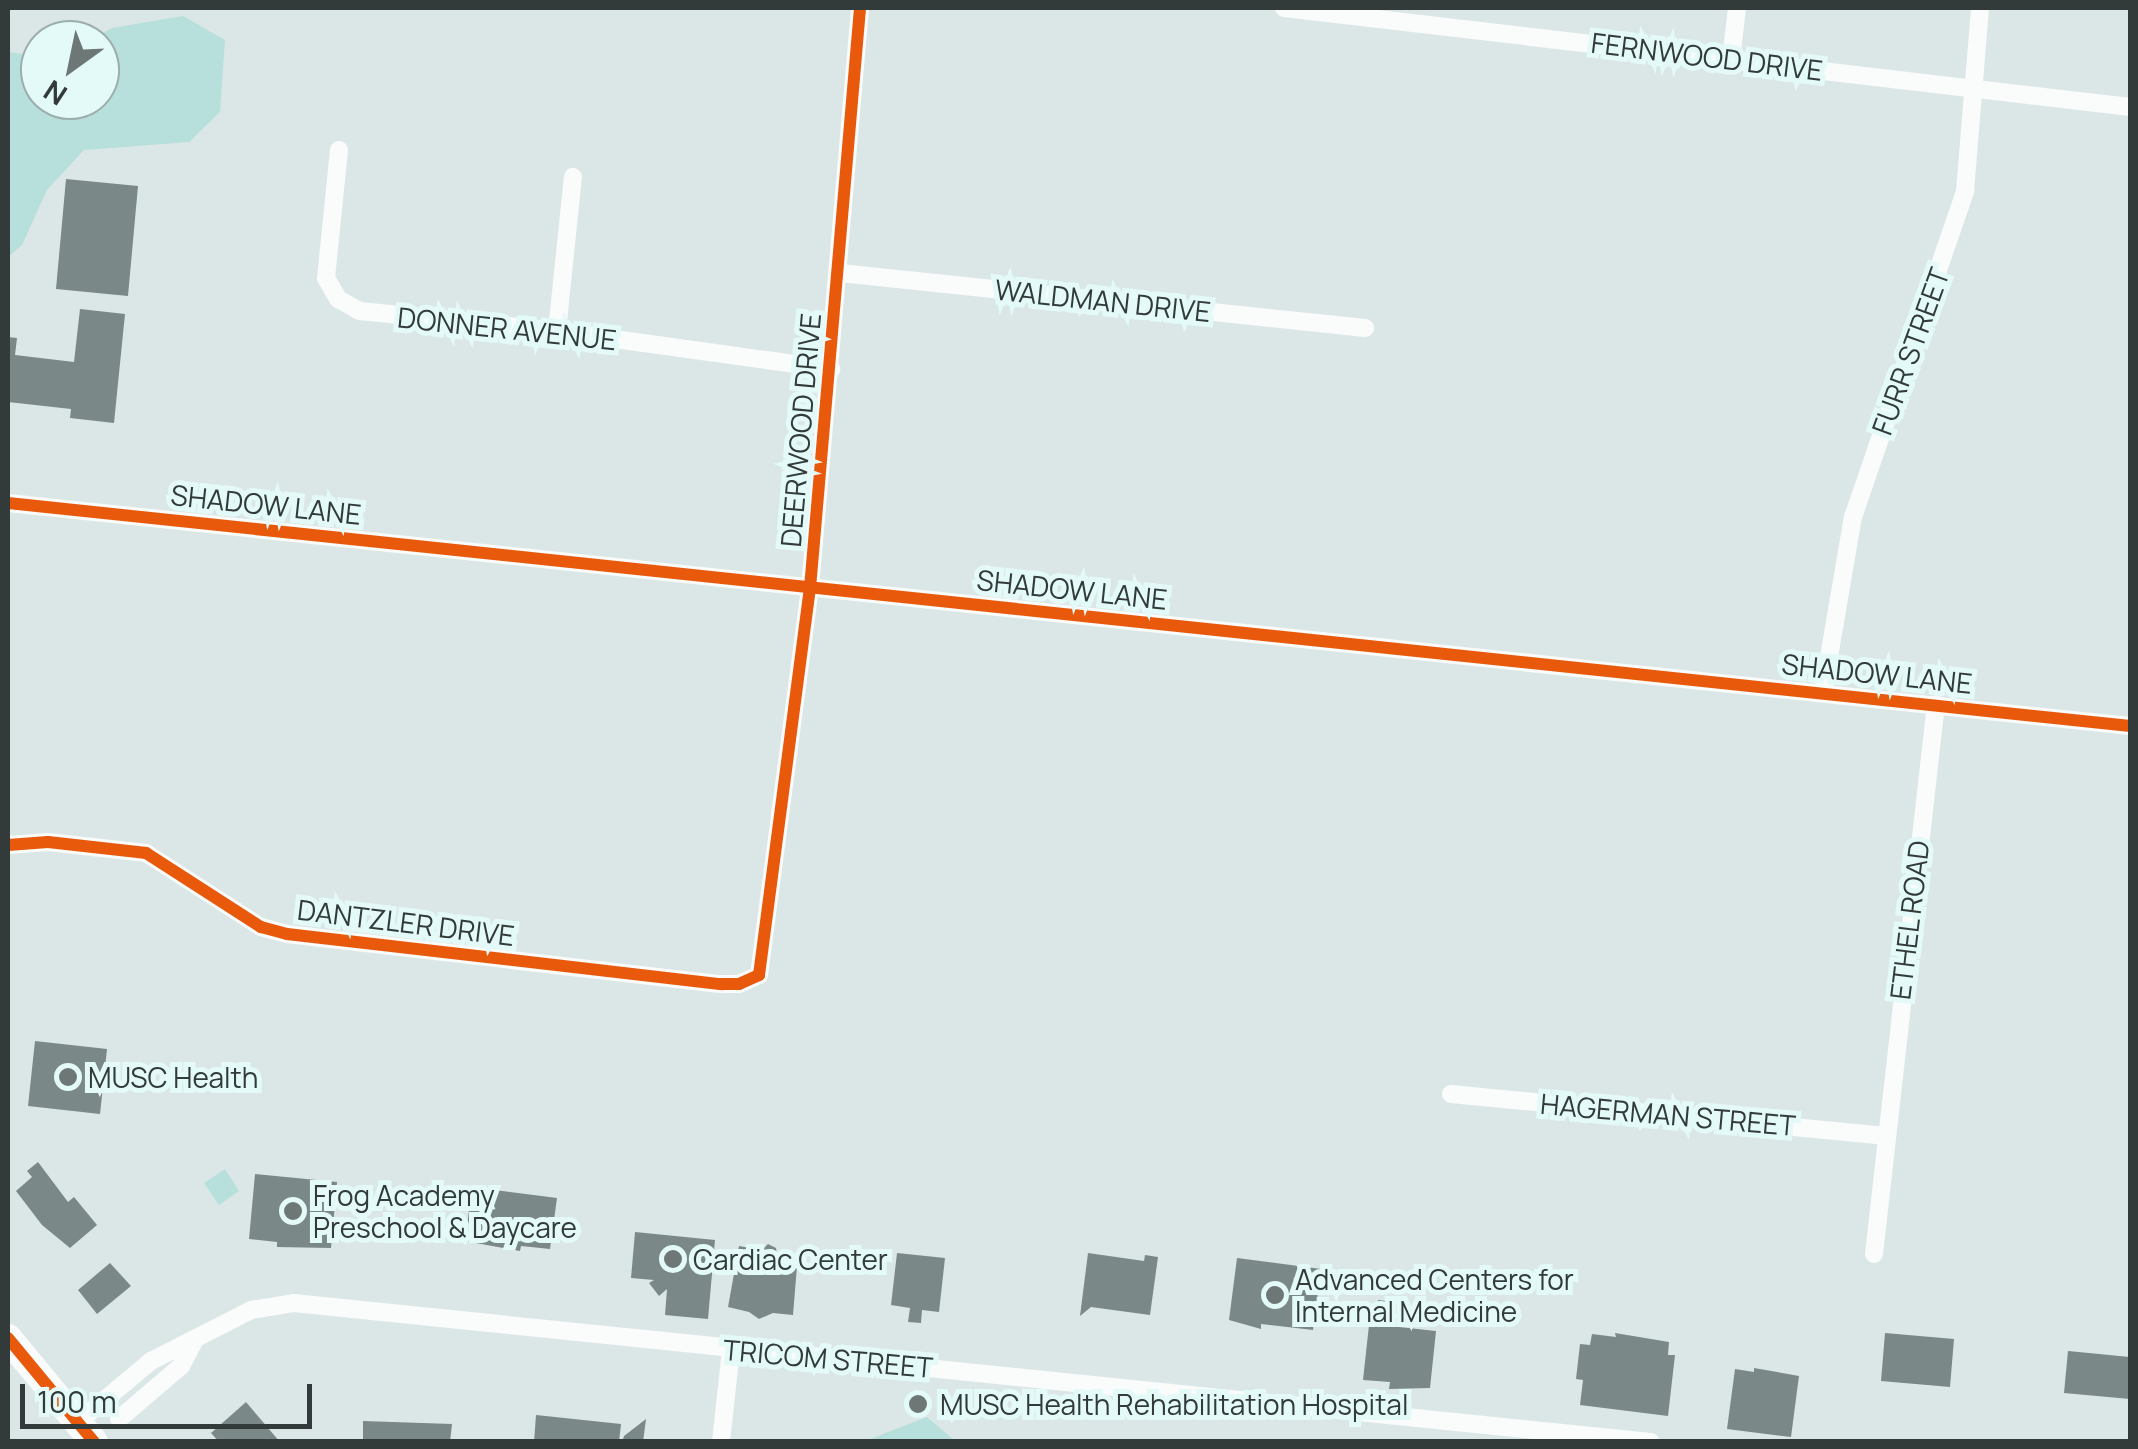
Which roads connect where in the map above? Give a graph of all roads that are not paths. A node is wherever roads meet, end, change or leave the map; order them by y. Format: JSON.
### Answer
{"nodes":[{"id":1,"x":860,"y":8,"type":"edge"},
{"id":2,"x":1284,"y":8,"type":"edge"},
{"id":3,"x":1737,"y":8,"type":"edge"},
{"id":4,"x":1980,"y":8,"type":"edge"},
{"id":5,"x":1368,"y":12,"type":"edge"},
{"id":6,"x":1731,"y":58,"type":"junction"},
{"id":7,"x":1972,"y":88,"type":"junction"},
{"id":8,"x":2130,"y":107,"type":"edge"},
{"id":9,"x":339,"y":150,"type":"dead end"},
{"id":10,"x":573,"y":177,"type":"dead end"},
{"id":11,"x":840,"y":273,"type":"junction"},
{"id":12,"x":1365,"y":328,"type":"dead end"},
{"id":13,"x":557,"y":330,"type":"junction"},
{"id":14,"x":831,"y":369,"type":"junction"},
{"id":15,"x":8,"y":502,"type":"edge"},
{"id":16,"x":810,"y":588,"type":"junction"},
{"id":17,"x":1823,"y":692,"type":"junction"},
{"id":18,"x":1936,"y":704,"type":"junction"},
{"id":19,"x":2130,"y":726,"type":"edge"},
{"id":20,"x":8,"y":846,"type":"edge"},
{"id":21,"x":758,"y":975,"type":"joint"},
{"id":22,"x":1452,"y":1094,"type":"dead end"},
{"id":23,"x":1884,"y":1136,"type":"junction"},
{"id":24,"x":1874,"y":1254,"type":"dead end"},
{"id":25,"x":8,"y":1338,"type":"edge"},
{"id":26,"x":193,"y":1342,"type":"junction"},
{"id":27,"x":731,"y":1350,"type":"junction"},
{"id":28,"x":119,"y":1419,"type":"dead end"},
{"id":29,"x":86,"y":1432,"type":"edge"},
{"id":30,"x":722,"y":1442,"type":"edge"},
{"id":31,"x":1651,"y":1442,"type":"edge"}],
"edges":[{"from":1,"to":11,"type":"street","name":"DEERWOOD DRIVE"},
{"from":2,"to":5,"type":"street","name":"FERNWOOD DRIVE"},
{"from":3,"to":6,"type":"street"},
{"from":4,"to":7,"type":"street","name":"FURR STREET"},
{"from":5,"to":6,"type":"street","name":"FERNWOOD DRIVE"},
{"from":6,"to":7,"type":"street","name":"FERNWOOD DRIVE"},
{"from":7,"to":8,"type":"street","name":"FERNWOOD DRIVE"},
{"from":7,"to":17,"type":"street","name":"FURR STREET"},
{"from":9,"to":13,"type":"street","name":"DONNER AVENUE"},
{"from":10,"to":13,"type":"street"},
{"from":11,"to":12,"type":"street","name":"WALDMAN DRIVE"},
{"from":11,"to":14,"type":"street","name":"DEERWOOD DRIVE"},
{"from":13,"to":14,"type":"street","name":"DONNER AVENUE"},
{"from":14,"to":16,"type":"street","name":"DEERWOOD DRIVE"},
{"from":15,"to":16,"type":"street","name":"SHADOW LANE"},
{"from":16,"to":17,"type":"street","name":"SHADOW LANE"},
{"from":16,"to":21,"type":"street","name":"DEERWOOD DRIVE"},
{"from":17,"to":18,"type":"street","name":"SHADOW LANE"},
{"from":18,"to":19,"type":"street","name":"SHADOW LANE"},
{"from":18,"to":23,"type":"street","name":"ETHEL ROAD"},
{"from":20,"to":21,"type":"street","name":"DANTZLER DRIVE"},
{"from":22,"to":23,"type":"street","name":"HAGERMAN STREET"},
{"from":23,"to":24,"type":"street","name":"ETHEL ROAD"},
{"from":25,"to":29,"type":"main road"},
{"from":26,"to":27,"type":"street","name":"TRICOM STREET"},
{"from":26,"to":28,"type":"street","name":"TRICOM STREET"},
{"from":26,"to":29,"type":"street","name":"TRICOM STREET"},
{"from":27,"to":30,"type":"street"},
{"from":27,"to":31,"type":"street","name":"TRICOM STREET"}]}
